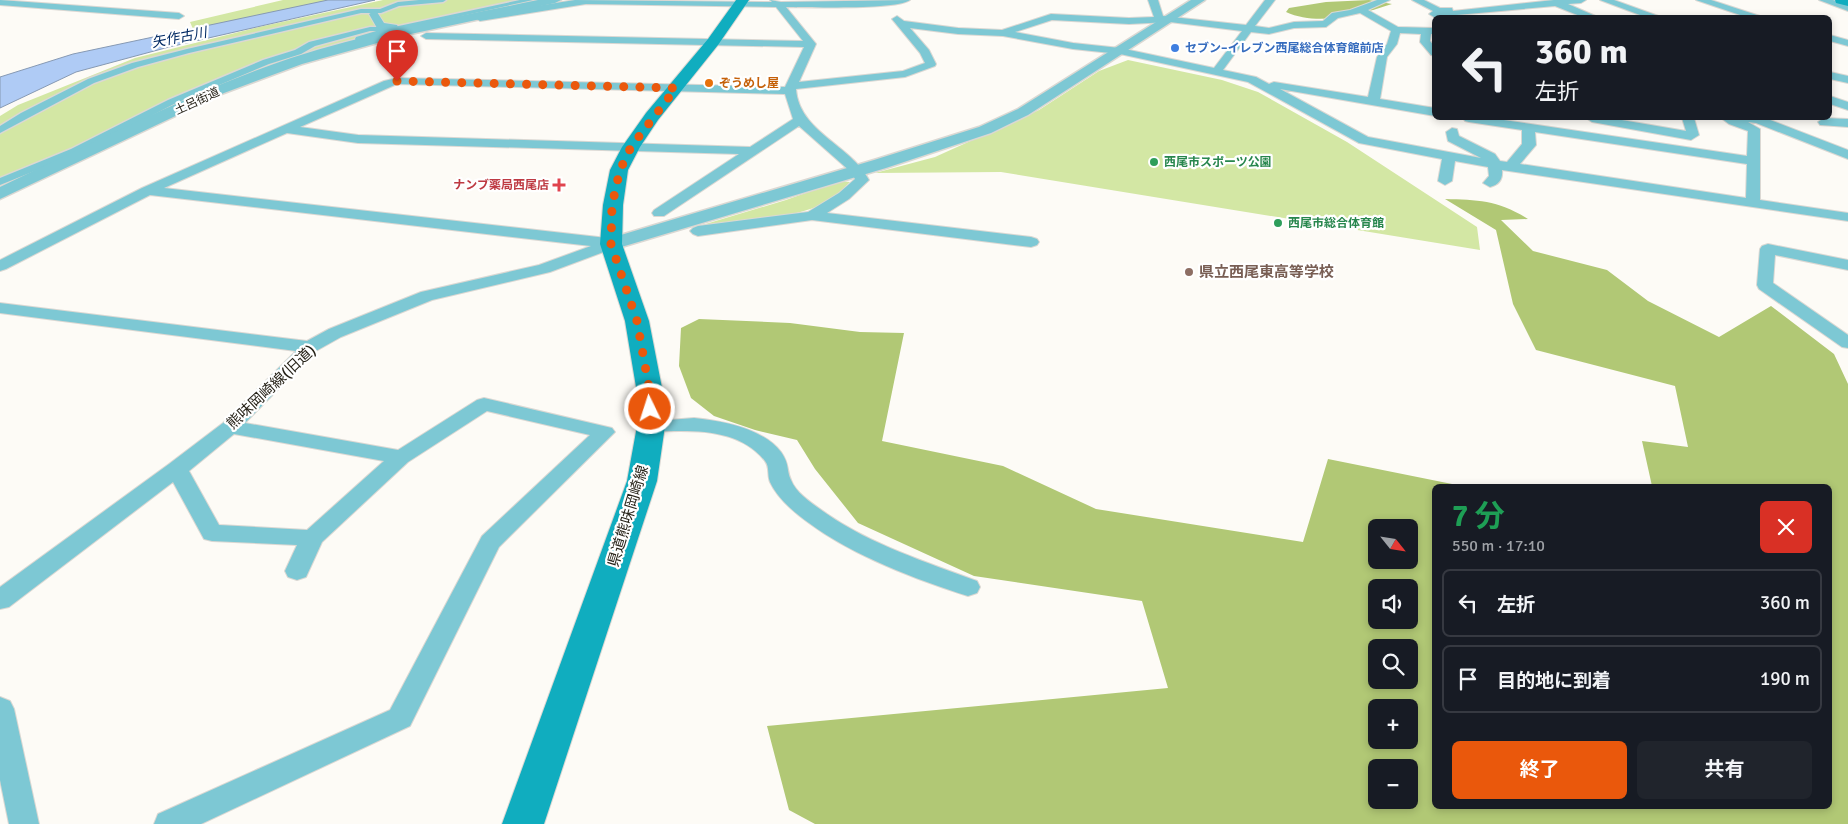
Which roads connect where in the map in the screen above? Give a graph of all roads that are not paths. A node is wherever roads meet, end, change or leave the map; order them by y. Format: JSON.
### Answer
{"nodes":[{"id":1,"x":44,"y":0,"type":"edge"},
{"id":2,"x":442,"y":0,"type":"edge"},
{"id":3,"x":530,"y":0,"type":"edge"},
{"id":4,"x":554,"y":0,"type":"edge"},
{"id":5,"x":905,"y":0,"type":"edge"},
{"id":6,"x":1153,"y":0,"type":"edge"},
{"id":7,"x":1199,"y":0,"type":"edge"},
{"id":8,"x":1270,"y":0,"type":"edge"},
{"id":9,"x":1385,"y":0,"type":"edge"},
{"id":10,"x":1417,"y":0,"type":"edge"},
{"id":11,"x":1538,"y":0,"type":"edge"},
{"id":12,"x":1581,"y":0,"type":"edge"},
{"id":13,"x":1605,"y":0,"type":"edge"},
{"id":14,"x":1701,"y":0,"type":"edge"},
{"id":15,"x":1824,"y":0,"type":"edge"},
{"id":16,"x":1841,"y":0,"type":"edge"},
{"id":17,"x":1554,"y":1,"type":"edge"},
{"id":18,"x":0,"y":2,"type":"edge"},
{"id":19,"x":741,"y":2,"type":"edge"},
{"id":20,"x":776,"y":2,"type":"edge"},
{"id":21,"x":1848,"y":2,"type":"edge"},
{"id":22,"x":879,"y":3,"type":"junction"},
{"id":23,"x":31,"y":4,"type":"junction"},
{"id":24,"x":1848,"y":8,"type":"edge"},
{"id":25,"x":1360,"y":10,"type":"junction"},
{"id":26,"x":0,"y":14,"type":"edge"},
{"id":27,"x":374,"y":14,"type":"dead end"},
{"id":28,"x":1434,"y":14,"type":"dead end"},
{"id":29,"x":1588,"y":15,"type":"edge"},
{"id":30,"x":1650,"y":15,"type":"edge"},
{"id":31,"x":1750,"y":15,"type":"edge"},
{"id":32,"x":179,"y":16,"type":"dead end"},
{"id":33,"x":468,"y":18,"type":"junction"},
{"id":34,"x":1164,"y":18,"type":"junction"},
{"id":35,"x":902,"y":24,"type":"junction"},
{"id":36,"x":1248,"y":28,"type":"junction"},
{"id":37,"x":399,"y":30,"type":"junction"},
{"id":38,"x":1396,"y":30,"type":"junction"},
{"id":39,"x":1430,"y":31,"type":"edge"},
{"id":40,"x":1003,"y":33,"type":"junction"},
{"id":41,"x":426,"y":36,"type":"dead end"},
{"id":42,"x":1832,"y":39,"type":"edge"},
{"id":43,"x":713,"y":42,"type":"junction"},
{"id":44,"x":1848,"y":43,"type":"edge"},
{"id":45,"x":811,"y":44,"type":"junction"},
{"id":46,"x":1432,"y":50,"type":"edge"},
{"id":47,"x":1120,"y":51,"type":"junction"},
{"id":48,"x":1219,"y":68,"type":"dead end"},
{"id":49,"x":1832,"y":75,"type":"edge"},
{"id":50,"x":1848,"y":80,"type":"edge"},
{"id":51,"x":1264,"y":85,"type":"junction"},
{"id":52,"x":676,"y":88,"type":"junction"},
{"id":53,"x":790,"y":88,"type":"junction"},
{"id":54,"x":1832,"y":101,"type":"edge"},
{"id":55,"x":1373,"y":102,"type":"junction"},
{"id":56,"x":1848,"y":106,"type":"edge"},
{"id":57,"x":1432,"y":112,"type":"edge"},
{"id":58,"x":800,"y":120,"type":"junction"},
{"id":59,"x":1484,"y":120,"type":"edge"},
{"id":60,"x":1616,"y":120,"type":"edge"},
{"id":61,"x":1689,"y":120,"type":"edge"},
{"id":62,"x":1730,"y":120,"type":"edge"},
{"id":63,"x":1760,"y":120,"type":"edge"},
{"id":64,"x":1641,"y":122,"type":"edge"},
{"id":65,"x":1824,"y":122,"type":"dead end"},
{"id":66,"x":1848,"y":122,"type":"edge"},
{"id":67,"x":1528,"y":126,"type":"junction"},
{"id":68,"x":285,"y":129,"type":"junction"},
{"id":69,"x":0,"y":130,"type":"edge"},
{"id":70,"x":1452,"y":132,"type":"dead end"},
{"id":71,"x":631,"y":147,"type":"junction"},
{"id":72,"x":755,"y":151,"type":"junction"},
{"id":73,"x":1848,"y":155,"type":"edge"},
{"id":74,"x":1449,"y":156,"type":"junction"},
{"id":75,"x":1753,"y":161,"type":"junction"},
{"id":76,"x":1495,"y":164,"type":"junction"},
{"id":77,"x":1510,"y":167,"type":"junction"},
{"id":78,"x":857,"y":170,"type":"junction"},
{"id":79,"x":1445,"y":181,"type":"dead end"},
{"id":80,"x":0,"y":182,"type":"edge"},
{"id":81,"x":1490,"y":183,"type":"dead end"},
{"id":82,"x":147,"y":191,"type":"junction"},
{"id":83,"x":0,"y":194,"type":"edge"},
{"id":84,"x":1754,"y":204,"type":"junction"},
{"id":85,"x":659,"y":213,"type":"dead end"},
{"id":86,"x":812,"y":216,"type":"junction"},
{"id":87,"x":1848,"y":217,"type":"edge"},
{"id":88,"x":698,"y":232,"type":"dead end"},
{"id":89,"x":1031,"y":242,"type":"dead end"},
{"id":90,"x":611,"y":244,"type":"junction"},
{"id":91,"x":1848,"y":265,"type":"edge"},
{"id":92,"x":0,"y":266,"type":"edge"},
{"id":93,"x":0,"y":308,"type":"edge"},
{"id":94,"x":1848,"y":343,"type":"edge"},
{"id":95,"x":310,"y":347,"type":"junction"},
{"id":96,"x":651,"y":426,"type":"junction"},
{"id":97,"x":230,"y":427,"type":"junction"},
{"id":98,"x":401,"y":456,"type":"junction"},
{"id":99,"x":177,"y":469,"type":"junction"},
{"id":100,"x":312,"y":538,"type":"junction"},
{"id":101,"x":297,"y":571,"type":"dead end"},
{"id":102,"x":968,"y":587,"type":"dead end"},
{"id":103,"x":0,"y":600,"type":"edge"},
{"id":104,"x":0,"y":709,"type":"edge"},
{"id":105,"x":24,"y":824,"type":"edge"},
{"id":106,"x":169,"y":824,"type":"edge"},
{"id":107,"x":523,"y":824,"type":"edge"}],
"edges":[{"from":1,"to":23,"type":"street"},
{"from":2,"to":69,"type":"street"},
{"from":3,"to":37,"type":"street"},
{"from":4,"to":33,"type":"street"},
{"from":5,"to":22,"type":"street"},
{"from":6,"to":34,"type":"street"},
{"from":7,"to":34,"type":"street"},
{"from":8,"to":36,"type":"street"},
{"from":9,"to":25,"type":"street"},
{"from":10,"to":11,"type":"street"},
{"from":12,"to":17,"type":"street"},
{"from":13,"to":30,"type":"street"},
{"from":14,"to":31,"type":"street"},
{"from":15,"to":24,"type":"street"},
{"from":16,"to":21,"type":"main road"},
{"from":17,"to":28,"type":"street"},
{"from":17,"to":29,"type":"street"},
{"from":18,"to":23,"type":"street"},
{"from":19,"to":20,"type":"street"},
{"from":19,"to":33,"type":"street"},
{"from":19,"to":43,"type":"main road","name":"県道熊味岡崎線"},
{"from":20,"to":22,"type":"street"},
{"from":20,"to":45,"type":"street"},
{"from":22,"to":35,"type":"street"},
{"from":23,"to":26,"type":"street"},
{"from":23,"to":32,"type":"street"},
{"from":25,"to":36,"type":"street"},
{"from":25,"to":38,"type":"street"},
{"from":27,"to":37,"type":"street"},
{"from":33,"to":37,"type":"street","name":"土呂街道"},
{"from":34,"to":36,"type":"street"},
{"from":34,"to":40,"type":"street"},
{"from":34,"to":47,"type":"street"},
{"from":35,"to":40,"type":"street"},
{"from":35,"to":53,"type":"street"},
{"from":36,"to":48,"type":"street"},
{"from":37,"to":80,"type":"street"},
{"from":37,"to":83,"type":"street","name":"土呂街道"},
{"from":38,"to":39,"type":"street"},
{"from":38,"to":55,"type":"street"},
{"from":39,"to":46,"type":"street"},
{"from":40,"to":47,"type":"street"},
{"from":41,"to":43,"type":"street"},
{"from":42,"to":44,"type":"street"},
{"from":43,"to":45,"type":"street"},
{"from":43,"to":52,"type":"main road","name":"県道熊味岡崎線"},
{"from":45,"to":53,"type":"street"},
{"from":47,"to":51,"type":"street"},
{"from":47,"to":78,"type":"street"},
{"from":49,"to":50,"type":"street"},
{"from":51,"to":55,"type":"street"},
{"from":51,"to":74,"type":"street"},
{"from":52,"to":53,"type":"street"},
{"from":52,"to":68,"type":"street"},
{"from":52,"to":71,"type":"main road","name":"県道熊味岡崎線"},
{"from":53,"to":58,"type":"street"},
{"from":54,"to":56,"type":"street"},
{"from":55,"to":57,"type":"street"},
{"from":58,"to":72,"type":"street"},
{"from":58,"to":78,"type":"street"},
{"from":59,"to":67,"type":"street"},
{"from":60,"to":64,"type":"street"},
{"from":61,"to":64,"type":"street"},
{"from":62,"to":75,"type":"street"},
{"from":63,"to":73,"type":"street"},
{"from":65,"to":66,"type":"street"},
{"from":67,"to":75,"type":"street"},
{"from":67,"to":77,"type":"street"},
{"from":68,"to":71,"type":"street"},
{"from":68,"to":82,"type":"street"},
{"from":70,"to":76,"type":"street"},
{"from":71,"to":72,"type":"street"},
{"from":71,"to":90,"type":"main road","name":"県道熊味岡崎線"},
{"from":72,"to":85,"type":"street"},
{"from":74,"to":76,"type":"street"},
{"from":74,"to":79,"type":"street"},
{"from":75,"to":84,"type":"street"},
{"from":76,"to":77,"type":"street"},
{"from":76,"to":81,"type":"street"},
{"from":77,"to":84,"type":"street"},
{"from":78,"to":86,"type":"street"},
{"from":78,"to":90,"type":"street"},
{"from":82,"to":90,"type":"street"},
{"from":82,"to":92,"type":"street"},
{"from":84,"to":87,"type":"street"},
{"from":86,"to":88,"type":"street"},
{"from":86,"to":89,"type":"street"},
{"from":90,"to":95,"type":"street","name":"熊味岡崎線(旧道)"},
{"from":90,"to":96,"type":"main road","name":"県道熊味岡崎線"},
{"from":91,"to":94,"type":"street"},
{"from":93,"to":95,"type":"street"},
{"from":95,"to":97,"type":"street","name":"熊味岡崎線(旧道)"},
{"from":96,"to":102,"type":"street"},
{"from":96,"to":107,"type":"main road","name":"県道熊味岡崎線"},
{"from":97,"to":98,"type":"street"},
{"from":97,"to":99,"type":"street","name":"熊味岡崎線(旧道)"},
{"from":98,"to":100,"type":"street"},
{"from":98,"to":106,"type":"street"},
{"from":99,"to":100,"type":"street"},
{"from":99,"to":103,"type":"street","name":"熊味岡崎線(旧道)"},
{"from":100,"to":101,"type":"street"},
{"from":104,"to":105,"type":"street"}]}
